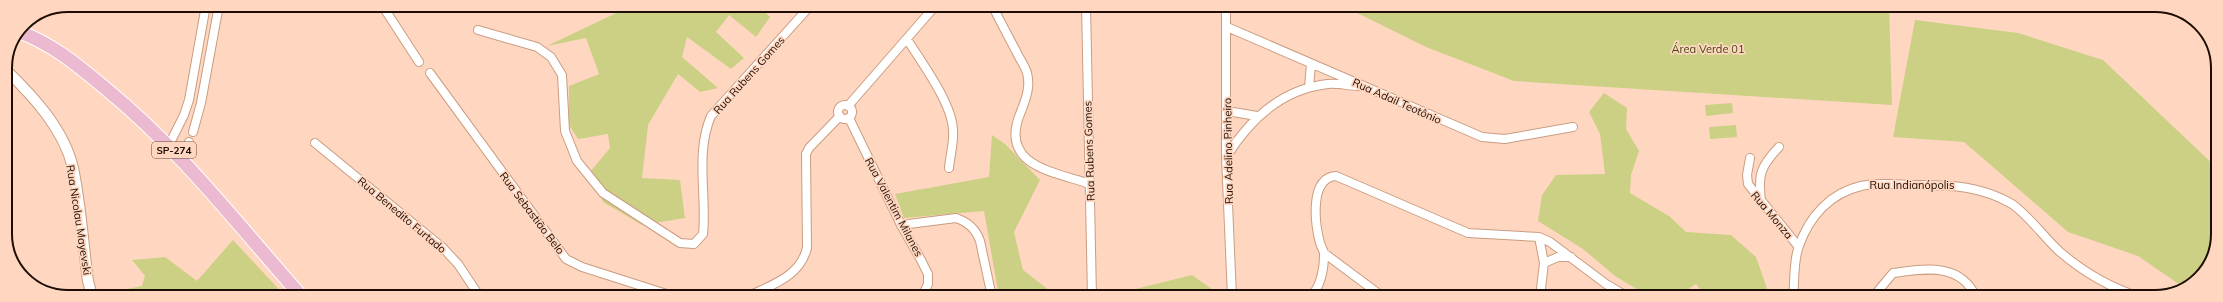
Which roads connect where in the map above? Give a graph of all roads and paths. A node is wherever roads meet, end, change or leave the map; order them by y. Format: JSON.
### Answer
{"nodes":[{"id":1,"x":205,"y":12,"type":"edge"},
{"id":2,"x":217,"y":12,"type":"edge"},
{"id":3,"x":387,"y":12,"type":"edge"},
{"id":4,"x":805,"y":12,"type":"edge"},
{"id":5,"x":930,"y":12,"type":"edge"},
{"id":6,"x":996,"y":12,"type":"edge"},
{"id":7,"x":1086,"y":12,"type":"edge"},
{"id":8,"x":1226,"y":12,"type":"edge"},
{"id":9,"x":1227,"y":27,"type":"junction"},
{"id":10,"x":478,"y":30,"type":"dead end"},
{"id":11,"x":24,"y":33,"type":"edge"},
{"id":12,"x":907,"y":39,"type":"junction"},
{"id":13,"x":419,"y":62,"type":"dead end"},
{"id":14,"x":1311,"y":64,"type":"junction"},
{"id":15,"x":430,"y":73,"type":"dead end"},
{"id":16,"x":12,"y":76,"type":"edge"},
{"id":17,"x":1309,"y":87,"type":"junction"},
{"id":18,"x":1365,"y":87,"type":"junction"},
{"id":19,"x":848,"y":106,"type":"junction"},
{"id":20,"x":1226,"y":111,"type":"junction"},
{"id":21,"x":840,"y":116,"type":"junction"},
{"id":22,"x":1257,"y":116,"type":"junction"},
{"id":23,"x":849,"y":118,"type":"junction"},
{"id":24,"x":1573,"y":127,"type":"dead end"},
{"id":25,"x":193,"y":132,"type":"dead end"},
{"id":26,"x":189,"y":142,"type":"dead end"},
{"id":27,"x":315,"y":143,"type":"dead end"},
{"id":28,"x":169,"y":146,"type":"junction"},
{"id":29,"x":1779,"y":147,"type":"dead end"},
{"id":30,"x":1226,"y":157,"type":"junction"},
{"id":31,"x":1750,"y":158,"type":"dead end"},
{"id":32,"x":183,"y":160,"type":"junction"},
{"id":33,"x":949,"y":168,"type":"dead end"},
{"id":34,"x":1090,"y":184,"type":"junction"},
{"id":35,"x":1761,"y":201,"type":"junction"},
{"id":36,"x":901,"y":225,"type":"junction"},
{"id":37,"x":1539,"y":237,"type":"junction"},
{"id":38,"x":1798,"y":246,"type":"junction"},
{"id":39,"x":1324,"y":253,"type":"junction"},
{"id":40,"x":1572,"y":257,"type":"junction"},
{"id":41,"x":1544,"y":263,"type":"junction"},
{"id":42,"x":90,"y":290,"type":"edge"},
{"id":43,"x":297,"y":290,"type":"edge"},
{"id":44,"x":475,"y":290,"type":"edge"},
{"id":45,"x":654,"y":290,"type":"edge"},
{"id":46,"x":761,"y":290,"type":"edge"},
{"id":47,"x":925,"y":290,"type":"edge"},
{"id":48,"x":990,"y":290,"type":"edge"},
{"id":49,"x":1092,"y":290,"type":"edge"},
{"id":50,"x":1232,"y":290,"type":"edge"},
{"id":51,"x":1315,"y":290,"type":"edge"},
{"id":52,"x":1374,"y":290,"type":"edge"},
{"id":53,"x":1541,"y":290,"type":"edge"},
{"id":54,"x":1616,"y":290,"type":"edge"},
{"id":55,"x":1794,"y":290,"type":"edge"},
{"id":56,"x":1878,"y":290,"type":"edge"},
{"id":57,"x":1972,"y":290,"type":"edge"},
{"id":58,"x":2121,"y":290,"type":"edge"}],
"edges":[{"from":1,"to":28,"type":"street"},
{"from":2,"to":25,"type":"street"},
{"from":3,"to":13,"type":"street"},
{"from":4,"to":10,"type":"street","name":"Rua Rubens Gomes"},
{"from":5,"to":12,"type":"street"},
{"from":6,"to":34,"type":"street"},
{"from":7,"to":34,"type":"street","name":"Rua Rubens Gomes"},
{"from":8,"to":9,"type":"street","name":"Rua Adelino Pinheiro"},
{"from":9,"to":14,"type":"street","name":"Rua Adail Teotônio"},
{"from":9,"to":20,"type":"street","name":"Rua Adelino Pinheiro"},
{"from":11,"to":28,"type":"main road","number":"SP-274"},
{"from":12,"to":19,"type":"street"},
{"from":12,"to":33,"type":"street"},
{"from":14,"to":17,"type":"street"},
{"from":14,"to":18,"type":"street","name":"Rua Adail Teotônio"},
{"from":15,"to":45,"type":"street","name":"Rua Sebastião Belo"},
{"from":16,"to":42,"type":"street","name":"Rua Nicolau Mayevski"},
{"from":17,"to":18,"type":"street"},
{"from":17,"to":22,"type":"street"},
{"from":18,"to":24,"type":"street","name":"Rua Adail Teotônio"},
{"from":19,"to":21,"type":"street"},
{"from":19,"to":23,"type":"street"},
{"from":20,"to":22,"type":"street"},
{"from":20,"to":30,"type":"street","name":"Rua Adelino Pinheiro"},
{"from":21,"to":23,"type":"street"},
{"from":21,"to":46,"type":"street"},
{"from":22,"to":30,"type":"street"},
{"from":23,"to":36,"type":"street","name":"Rua Valentim Milanes"},
{"from":26,"to":32,"type":"street"},
{"from":27,"to":44,"type":"street","name":"Rua Benedito Furtado"},
{"from":28,"to":32,"type":"main road","number":"SP-274"},
{"from":29,"to":35,"type":"street"},
{"from":30,"to":50,"type":"street","name":"Rua Adelino Pinheiro"},
{"from":31,"to":35,"type":"street","name":"Rua Monza"},
{"from":32,"to":43,"type":"main road","number":"SP-274"},
{"from":34,"to":49,"type":"street","name":"Rua Rubens Gomes"},
{"from":35,"to":38,"type":"street","name":"Rua Monza"},
{"from":36,"to":47,"type":"street","name":"Rua Valentim Milanes"},
{"from":36,"to":48,"type":"street"},
{"from":37,"to":39,"type":"street"},
{"from":37,"to":40,"type":"street"},
{"from":37,"to":41,"type":"street"},
{"from":38,"to":55,"type":"street","name":"Rua Indianópolis"},
{"from":38,"to":58,"type":"street","name":"Rua Indianópolis"},
{"from":39,"to":51,"type":"street"},
{"from":39,"to":52,"type":"street"},
{"from":40,"to":41,"type":"street"},
{"from":40,"to":54,"type":"street"},
{"from":41,"to":53,"type":"street"},
{"from":56,"to":57,"type":"street"}]}
